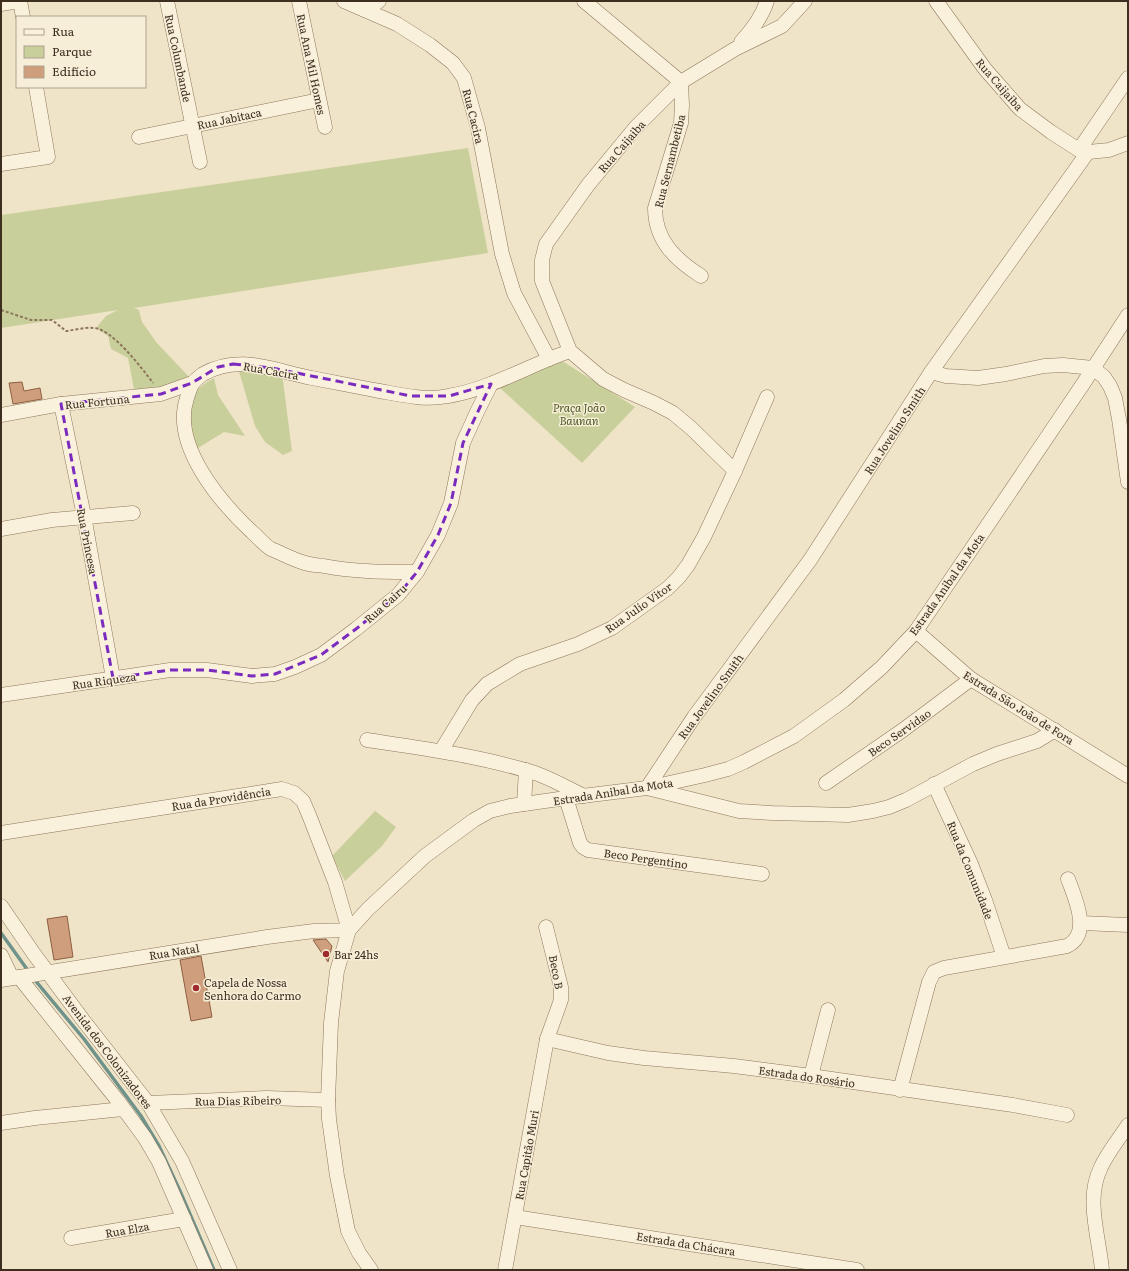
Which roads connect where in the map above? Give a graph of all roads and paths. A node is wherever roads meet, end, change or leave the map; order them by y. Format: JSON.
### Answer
{"nodes":[{"id":1,"x":19,"y":1,"type":"edge"},
{"id":2,"x":167,"y":1,"type":"edge"},
{"id":3,"x":299,"y":1,"type":"edge"},
{"id":4,"x":344,"y":1,"type":"edge"},
{"id":5,"x":379,"y":1,"type":"edge"},
{"id":6,"x":584,"y":1,"type":"edge"},
{"id":7,"x":767,"y":1,"type":"edge"},
{"id":8,"x":805,"y":1,"type":"edge"},
{"id":9,"x":936,"y":1,"type":"edge"},
{"id":10,"x":1,"y":4,"type":"edge"},
{"id":11,"x":366,"y":10,"type":"junction"},
{"id":12,"x":23,"y":16,"type":"edge"},
{"id":13,"x":735,"y":49,"type":"junction"},
{"id":14,"x":1128,"y":78,"type":"edge"},
{"id":15,"x":681,"y":82,"type":"junction"},
{"id":16,"x":36,"y":88,"type":"edge"},
{"id":17,"x":319,"y":100,"type":"junction"},
{"id":18,"x":193,"y":126,"type":"junction"},
{"id":19,"x":325,"y":127,"type":"dead end"},
{"id":20,"x":139,"y":137,"type":"dead end"},
{"id":21,"x":1128,"y":143,"type":"edge"},
{"id":22,"x":1083,"y":151,"type":"junction"},
{"id":23,"x":200,"y":162,"type":"dead end"},
{"id":24,"x":1,"y":164,"type":"edge"},
{"id":25,"x":701,"y":276,"type":"dead end"},
{"id":26,"x":1,"y":310,"type":"edge"},
{"id":27,"x":1128,"y":315,"type":"edge"},
{"id":28,"x":570,"y":352,"type":"junction"},
{"id":29,"x":549,"y":359,"type":"junction"},
{"id":30,"x":1093,"y":368,"type":"junction"},
{"id":31,"x":931,"y":372,"type":"junction"},
{"id":32,"x":192,"y":383,"type":"junction"},
{"id":33,"x":492,"y":384,"type":"junction"},
{"id":34,"x":161,"y":394,"type":"junction"},
{"id":35,"x":766,"y":398,"type":"dead end"},
{"id":36,"x":61,"y":404,"type":"junction"},
{"id":37,"x":1,"y":415,"type":"edge"},
{"id":38,"x":734,"y":471,"type":"junction"},
{"id":39,"x":1128,"y":482,"type":"edge"},
{"id":40,"x":133,"y":513,"type":"dead end"},
{"id":41,"x":84,"y":516,"type":"junction"},
{"id":42,"x":1,"y":529,"type":"edge"},
{"id":43,"x":417,"y":572,"type":"junction"},
{"id":44,"x":916,"y":631,"type":"junction"},
{"id":45,"x":208,"y":670,"type":"joint"},
{"id":46,"x":113,"y":678,"type":"junction"},
{"id":47,"x":971,"y":678,"type":"junction"},
{"id":48,"x":1,"y":695,"type":"edge"},
{"id":49,"x":1056,"y":730,"type":"junction"},
{"id":50,"x":367,"y":740,"type":"dead end"},
{"id":51,"x":441,"y":751,"type":"junction"},
{"id":52,"x":526,"y":770,"type":"junction"},
{"id":53,"x":1128,"y":776,"type":"edge"},
{"id":54,"x":826,"y":783,"type":"dead end"},
{"id":55,"x":934,"y":784,"type":"junction"},
{"id":56,"x":647,"y":788,"type":"junction"},
{"id":57,"x":584,"y":796,"type":"junction"},
{"id":58,"x":566,"y":798,"type":"junction"},
{"id":59,"x":524,"y":804,"type":"junction"},
{"id":60,"x":1,"y":833,"type":"edge"},
{"id":61,"x":762,"y":874,"type":"dead end"},
{"id":62,"x":1068,"y":879,"type":"dead end"},
{"id":63,"x":1,"y":906,"type":"edge"},
{"id":64,"x":1080,"y":923,"type":"junction"},
{"id":65,"x":1128,"y":925,"type":"edge"},
{"id":66,"x":546,"y":927,"type":"dead end"},
{"id":67,"x":349,"y":930,"type":"junction"},
{"id":68,"x":1,"y":955,"type":"edge"},
{"id":69,"x":1004,"y":957,"type":"junction"},
{"id":70,"x":44,"y":972,"type":"junction"},
{"id":71,"x":14,"y":978,"type":"edge"},
{"id":72,"x":828,"y":1010,"type":"dead end"},
{"id":73,"x":547,"y":1040,"type":"junction"},
{"id":74,"x":811,"y":1076,"type":"junction"},
{"id":75,"x":900,"y":1090,"type":"junction"},
{"id":76,"x":328,"y":1100,"type":"junction"},
{"id":77,"x":148,"y":1102,"type":"junction"},
{"id":78,"x":123,"y":1109,"type":"junction"},
{"id":79,"x":1067,"y":1115,"type":"dead end"},
{"id":80,"x":1,"y":1123,"type":"edge"},
{"id":81,"x":1128,"y":1125,"type":"edge"},
{"id":82,"x":515,"y":1217,"type":"junction"},
{"id":83,"x":184,"y":1219,"type":"junction"},
{"id":84,"x":71,"y":1238,"type":"dead end"},
{"id":85,"x":206,"y":1270,"type":"edge"},
{"id":86,"x":230,"y":1270,"type":"edge"},
{"id":87,"x":371,"y":1270,"type":"edge"},
{"id":88,"x":505,"y":1270,"type":"edge"},
{"id":89,"x":857,"y":1270,"type":"edge"},
{"id":90,"x":1102,"y":1270,"type":"edge"}],
"edges":[{"from":1,"to":10,"type":"street"},
{"from":1,"to":12,"type":"street"},
{"from":2,"to":18,"type":"street","name":"Rua Columbande"},
{"from":3,"to":17,"type":"street","name":"Rua Ana Mil Homes"},
{"from":4,"to":11,"type":"street","name":"Rua Cacira"},
{"from":5,"to":11,"type":"street"},
{"from":6,"to":15,"type":"street"},
{"from":7,"to":13,"type":"street"},
{"from":8,"to":13,"type":"street","name":"Rua Caijaiba"},
{"from":9,"to":22,"type":"street","name":"Rua Caijaiba"},
{"from":11,"to":29,"type":"street","name":"Rua Cacira"},
{"from":13,"to":15,"type":"street","name":"Rua Caijaiba"},
{"from":14,"to":22,"type":"street","name":"Rua Jovelino Smith"},
{"from":15,"to":25,"type":"street","name":"Rua Sernambetiba"},
{"from":15,"to":28,"type":"street","name":"Rua Caijaiba"},
{"from":16,"to":24,"type":"street"},
{"from":17,"to":18,"type":"street","name":"Rua Jabitaca"},
{"from":17,"to":19,"type":"street","name":"Rua Ana Mil Homes"},
{"from":18,"to":20,"type":"street","name":"Rua Jabitaca"},
{"from":18,"to":23,"type":"street","name":"Rua Columbande"},
{"from":21,"to":22,"type":"street"},
{"from":22,"to":31,"type":"street","name":"Rua Jovelino Smith"},
{"from":26,"to":34,"type":"path"},
{"from":27,"to":30,"type":"street","name":"Estrada Anibal da Mota"},
{"from":28,"to":29,"type":"street","name":"Rua Cacira"},
{"from":28,"to":38,"type":"street"},
{"from":29,"to":33,"type":"street","name":"Rua Cacira"},
{"from":30,"to":31,"type":"street"},
{"from":30,"to":39,"type":"street"},
{"from":30,"to":44,"type":"street","name":"Estrada Anibal da Mota"},
{"from":31,"to":56,"type":"street","name":"Rua Jovelino Smith"},
{"from":32,"to":33,"type":"street","name":"Rua Cacira"},
{"from":32,"to":34,"type":"street","name":"Rua Fortuna"},
{"from":32,"to":43,"type":"street"},
{"from":33,"to":43,"type":"street","name":"Rua Cairu"},
{"from":34,"to":36,"type":"street","name":"Rua Fortuna"},
{"from":35,"to":38,"type":"street","name":"Rua Julio Vitor"},
{"from":36,"to":37,"type":"street","name":"Rua Fortuna"},
{"from":36,"to":41,"type":"street","name":"Rua Princesa"},
{"from":38,"to":51,"type":"street","name":"Rua Julio Vitor"},
{"from":40,"to":41,"type":"street"},
{"from":41,"to":42,"type":"street"},
{"from":41,"to":46,"type":"street","name":"Rua Princesa"},
{"from":43,"to":45,"type":"street","name":"Rua Cairu"},
{"from":44,"to":47,"type":"street","name":"Estrada São João de Fora"},
{"from":44,"to":56,"type":"street","name":"Estrada Anibal da Mota"},
{"from":45,"to":46,"type":"street","name":"Rua Riqueza"},
{"from":46,"to":48,"type":"street","name":"Rua Riqueza"},
{"from":47,"to":49,"type":"street","name":"Estrada São João de Fora"},
{"from":47,"to":54,"type":"street","name":"Beco Servidao"},
{"from":49,"to":53,"type":"street","name":"Estrada São João de Fora"},
{"from":49,"to":55,"type":"street"},
{"from":50,"to":51,"type":"street"},
{"from":51,"to":52,"type":"street"},
{"from":52,"to":57,"type":"street"},
{"from":52,"to":59,"type":"street"},
{"from":55,"to":56,"type":"street"},
{"from":55,"to":69,"type":"street","name":"Rua da Comunidade"},
{"from":56,"to":57,"type":"street","name":"Estrada Anibal da Mota"},
{"from":57,"to":58,"type":"street","name":"Estrada Anibal da Mota"},
{"from":58,"to":59,"type":"street","name":"Estrada Anibal da Mota"},
{"from":58,"to":61,"type":"street","name":"Beco Pergentino"},
{"from":59,"to":67,"type":"street","name":"Estrada Anibal da Mota"},
{"from":60,"to":67,"type":"street","name":"Rua da Providência"},
{"from":62,"to":64,"type":"street"},
{"from":63,"to":70,"type":"street","name":"Avenida dos Colonizadores"},
{"from":64,"to":65,"type":"street"},
{"from":64,"to":69,"type":"street"},
{"from":66,"to":73,"type":"street","name":"Beco B"},
{"from":67,"to":70,"type":"street","name":"Rua Natal"},
{"from":67,"to":76,"type":"street","name":"Estrada Anibal da Mota"},
{"from":68,"to":71,"type":"street","name":"Avenida dos Colonizadores"},
{"from":69,"to":75,"type":"street"},
{"from":70,"to":71,"type":"street","name":"Rua Natal"},
{"from":70,"to":77,"type":"street","name":"Avenida dos Colonizadores"},
{"from":71,"to":78,"type":"street","name":"Avenida dos Colonizadores"},
{"from":72,"to":74,"type":"street"},
{"from":73,"to":74,"type":"street","name":"Estrada do Rosário"},
{"from":73,"to":82,"type":"street","name":"Rua Capitão Muri"},
{"from":74,"to":75,"type":"street","name":"Estrada do Rosário"},
{"from":75,"to":79,"type":"street","name":"Estrada do Rosário"},
{"from":76,"to":77,"type":"street","name":"Rua Dias Ribeiro"},
{"from":76,"to":87,"type":"street","name":"Estrada Anibal da Mota"},
{"from":77,"to":86,"type":"street","name":"Avenida dos Colonizadores"},
{"from":78,"to":80,"type":"street"},
{"from":78,"to":83,"type":"street","name":"Avenida dos Colonizadores"},
{"from":81,"to":90,"type":"street"},
{"from":82,"to":88,"type":"street","name":"Rua Capitão Muri"},
{"from":82,"to":89,"type":"street","name":"Estrada da Chácara"},
{"from":83,"to":84,"type":"street","name":"Rua Elza"},
{"from":83,"to":85,"type":"street","name":"Avenida dos Colonizadores"}]}
